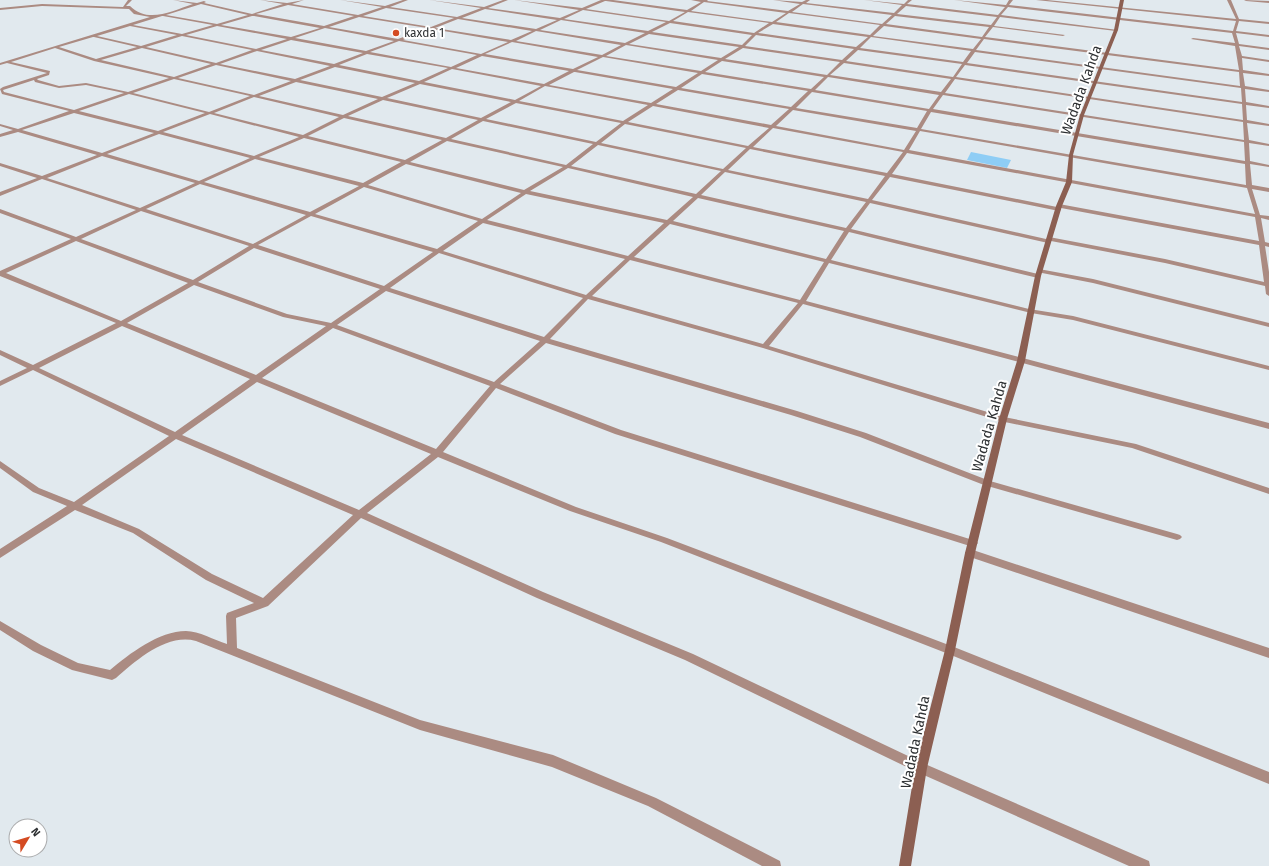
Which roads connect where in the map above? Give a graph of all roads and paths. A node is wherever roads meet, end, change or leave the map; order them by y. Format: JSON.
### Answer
{"nodes":[{"id":1,"x":130,"y":0,"type":"edge"},
{"id":2,"x":175,"y":0,"type":"edge"},
{"id":3,"x":210,"y":0,"type":"edge"},
{"id":4,"x":262,"y":0,"type":"edge"},
{"id":5,"x":302,"y":0,"type":"edge"},
{"id":6,"x":342,"y":0,"type":"edge"},
{"id":7,"x":406,"y":0,"type":"edge"},
{"id":8,"x":431,"y":0,"type":"edge"},
{"id":9,"x":506,"y":0,"type":"edge"},
{"id":10,"x":516,"y":0,"type":"edge"},
{"id":11,"x":605,"y":0,"type":"edge"},
{"id":12,"x":693,"y":0,"type":"edge"},
{"id":13,"x":775,"y":0,"type":"edge"},
{"id":14,"x":808,"y":0,"type":"edge"},
{"id":15,"x":866,"y":0,"type":"edge"},
{"id":16,"x":956,"y":0,"type":"edge"},
{"id":17,"x":1011,"y":0,"type":"edge"},
{"id":18,"x":1038,"y":0,"type":"edge"},
{"id":19,"x":1122,"y":0,"type":"edge"},
{"id":20,"x":1229,"y":0,"type":"edge"},
{"id":21,"x":1246,"y":0,"type":"edge"},
{"id":22,"x":705,"y":1,"type":"edge"},
{"id":23,"x":907,"y":2,"type":"edge"},
{"id":24,"x":1269,"y":2,"type":"edge"},
{"id":25,"x":102,"y":3,"type":"dead end"},
{"id":26,"x":198,"y":4,"type":"junction"},
{"id":27,"x":803,"y":4,"type":"junction"},
{"id":28,"x":287,"y":5,"type":"junction"},
{"id":29,"x":386,"y":6,"type":"junction"},
{"id":30,"x":1005,"y":6,"type":"junction"},
{"id":31,"x":124,"y":7,"type":"junction"},
{"id":32,"x":130,"y":8,"type":"junction"},
{"id":33,"x":487,"y":8,"type":"junction"},
{"id":34,"x":0,"y":9,"type":"edge"},
{"id":35,"x":1120,"y":9,"type":"junction"},
{"id":36,"x":584,"y":10,"type":"junction"},
{"id":37,"x":686,"y":11,"type":"junction"},
{"id":38,"x":790,"y":12,"type":"junction"},
{"id":39,"x":895,"y":14,"type":"junction"},
{"id":40,"x":163,"y":15,"type":"junction"},
{"id":41,"x":254,"y":15,"type":"junction"},
{"id":42,"x":355,"y":16,"type":"junction"},
{"id":43,"x":999,"y":16,"type":"junction"},
{"id":44,"x":156,"y":17,"type":"junction"},
{"id":45,"x":461,"y":17,"type":"junction"},
{"id":46,"x":564,"y":19,"type":"junction"},
{"id":47,"x":1119,"y":19,"type":"junction"},
{"id":48,"x":1238,"y":20,"type":"junction"},
{"id":49,"x":669,"y":22,"type":"junction"},
{"id":50,"x":772,"y":23,"type":"junction"},
{"id":51,"x":1269,"y":23,"type":"edge"},
{"id":52,"x":883,"y":24,"type":"junction"},
{"id":53,"x":130,"y":25,"type":"junction"},
{"id":54,"x":218,"y":25,"type":"junction"},
{"id":55,"x":992,"y":26,"type":"junction"},
{"id":56,"x":323,"y":27,"type":"junction"},
{"id":57,"x":431,"y":28,"type":"junction"},
{"id":58,"x":539,"y":30,"type":"junction"},
{"id":59,"x":1116,"y":30,"type":"junction"},
{"id":60,"x":650,"y":32,"type":"junction"},
{"id":61,"x":1234,"y":32,"type":"junction"},
{"id":62,"x":755,"y":34,"type":"junction"},
{"id":63,"x":183,"y":35,"type":"junction"},
{"id":64,"x":1063,"y":35,"type":"dead end"},
{"id":65,"x":94,"y":36,"type":"junction"},
{"id":66,"x":1269,"y":36,"type":"edge"},
{"id":67,"x":870,"y":37,"type":"junction"},
{"id":68,"x":289,"y":38,"type":"junction"},
{"id":69,"x":985,"y":38,"type":"junction"},
{"id":70,"x":1193,"y":39,"type":"dead end"},
{"id":71,"x":404,"y":40,"type":"junction"},
{"id":72,"x":512,"y":41,"type":"junction"},
{"id":73,"x":627,"y":44,"type":"junction"},
{"id":74,"x":1237,"y":44,"type":"junction"},
{"id":75,"x":743,"y":46,"type":"junction"},
{"id":76,"x":55,"y":47,"type":"junction"},
{"id":77,"x":141,"y":47,"type":"junction"},
{"id":78,"x":857,"y":48,"type":"junction"},
{"id":79,"x":1269,"y":48,"type":"edge"},
{"id":80,"x":256,"y":50,"type":"junction"},
{"id":81,"x":975,"y":50,"type":"junction"},
{"id":82,"x":367,"y":52,"type":"junction"},
{"id":83,"x":486,"y":54,"type":"junction"},
{"id":84,"x":1108,"y":55,"type":"junction"},
{"id":85,"x":600,"y":57,"type":"junction"},
{"id":86,"x":1240,"y":57,"type":"junction"},
{"id":87,"x":724,"y":58,"type":"junction"},
{"id":88,"x":95,"y":60,"type":"junction"},
{"id":89,"x":843,"y":60,"type":"junction"},
{"id":90,"x":1269,"y":61,"type":"edge"},
{"id":91,"x":8,"y":62,"type":"junction"},
{"id":92,"x":216,"y":63,"type":"junction"},
{"id":93,"x":0,"y":64,"type":"edge"},
{"id":94,"x":966,"y":64,"type":"junction"},
{"id":95,"x":334,"y":66,"type":"junction"},
{"id":96,"x":1103,"y":67,"type":"junction"},
{"id":97,"x":452,"y":68,"type":"junction"},
{"id":98,"x":575,"y":71,"type":"junction"},
{"id":99,"x":1240,"y":71,"type":"junction"},
{"id":100,"x":700,"y":73,"type":"junction"},
{"id":101,"x":1269,"y":75,"type":"edge"},
{"id":102,"x":828,"y":76,"type":"junction"},
{"id":103,"x":172,"y":77,"type":"junction"},
{"id":104,"x":955,"y":77,"type":"junction"},
{"id":105,"x":35,"y":78,"type":"junction"},
{"id":106,"x":295,"y":80,"type":"junction"},
{"id":107,"x":1097,"y":82,"type":"junction"},
{"id":108,"x":420,"y":83,"type":"junction"},
{"id":109,"x":546,"y":85,"type":"junction"},
{"id":110,"x":1242,"y":87,"type":"junction"},
{"id":111,"x":677,"y":88,"type":"junction"},
{"id":112,"x":811,"y":90,"type":"junction"},
{"id":113,"x":1269,"y":91,"type":"edge"},
{"id":114,"x":125,"y":93,"type":"junction"},
{"id":115,"x":943,"y":93,"type":"junction"},
{"id":116,"x":252,"y":96,"type":"junction"},
{"id":117,"x":1090,"y":98,"type":"junction"},
{"id":118,"x":385,"y":99,"type":"junction"},
{"id":119,"x":515,"y":102,"type":"junction"},
{"id":120,"x":1244,"y":103,"type":"junction"},
{"id":121,"x":655,"y":105,"type":"junction"},
{"id":122,"x":1269,"y":107,"type":"edge"},
{"id":123,"x":793,"y":108,"type":"junction"},
{"id":124,"x":74,"y":110,"type":"junction"},
{"id":125,"x":930,"y":110,"type":"junction"},
{"id":126,"x":210,"y":114,"type":"junction"},
{"id":127,"x":344,"y":116,"type":"junction"},
{"id":128,"x":1082,"y":116,"type":"junction"},
{"id":129,"x":482,"y":119,"type":"junction"},
{"id":130,"x":1245,"y":122,"type":"junction"},
{"id":131,"x":624,"y":123,"type":"junction"},
{"id":132,"x":0,"y":124,"type":"edge"},
{"id":133,"x":1269,"y":125,"type":"edge"},
{"id":134,"x":772,"y":126,"type":"junction"},
{"id":135,"x":18,"y":130,"type":"junction"},
{"id":136,"x":917,"y":130,"type":"junction"},
{"id":137,"x":159,"y":133,"type":"junction"},
{"id":138,"x":1078,"y":135,"type":"junction"},
{"id":139,"x":0,"y":136,"type":"edge"},
{"id":140,"x":303,"y":137,"type":"junction"},
{"id":141,"x":447,"y":139,"type":"junction"},
{"id":142,"x":1247,"y":141,"type":"junction"},
{"id":143,"x":596,"y":143,"type":"junction"},
{"id":144,"x":1269,"y":145,"type":"edge"},
{"id":145,"x":749,"y":148,"type":"junction"},
{"id":146,"x":906,"y":151,"type":"junction"},
{"id":147,"x":102,"y":154,"type":"junction"},
{"id":148,"x":1071,"y":155,"type":"junction"},
{"id":149,"x":253,"y":158,"type":"junction"},
{"id":150,"x":407,"y":161,"type":"junction"},
{"id":151,"x":1248,"y":163,"type":"junction"},
{"id":152,"x":0,"y":164,"type":"edge"},
{"id":153,"x":1269,"y":166,"type":"edge"},
{"id":154,"x":567,"y":167,"type":"junction"},
{"id":155,"x":725,"y":171,"type":"junction"},
{"id":156,"x":888,"y":176,"type":"junction"},
{"id":157,"x":43,"y":177,"type":"junction"},
{"id":158,"x":1069,"y":182,"type":"junction"},
{"id":159,"x":201,"y":183,"type":"junction"},
{"id":160,"x":364,"y":185,"type":"junction"},
{"id":161,"x":1249,"y":186,"type":"junction"},
{"id":162,"x":1269,"y":190,"type":"edge"},
{"id":163,"x":525,"y":192,"type":"junction"},
{"id":164,"x":0,"y":194,"type":"edge"},
{"id":165,"x":696,"y":196,"type":"junction"},
{"id":166,"x":869,"y":201,"type":"junction"},
{"id":167,"x":1059,"y":208,"type":"junction"},
{"id":168,"x":144,"y":209,"type":"junction"},
{"id":169,"x":0,"y":212,"type":"edge"},
{"id":170,"x":311,"y":214,"type":"junction"},
{"id":171,"x":1258,"y":216,"type":"junction"},
{"id":172,"x":1269,"y":218,"type":"edge"},
{"id":173,"x":482,"y":221,"type":"junction"},
{"id":174,"x":669,"y":222,"type":"junction"},
{"id":175,"x":847,"y":230,"type":"junction"},
{"id":176,"x":78,"y":239,"type":"junction"},
{"id":177,"x":1049,"y":240,"type":"junction"},
{"id":178,"x":1261,"y":244,"type":"junction"},
{"id":179,"x":253,"y":246,"type":"junction"},
{"id":180,"x":1269,"y":246,"type":"edge"},
{"id":181,"x":438,"y":251,"type":"junction"},
{"id":182,"x":629,"y":258,"type":"junction"},
{"id":183,"x":827,"y":260,"type":"junction"},
{"id":184,"x":1038,"y":273,"type":"junction"},
{"id":185,"x":1,"y":274,"type":"edge"},
{"id":186,"x":192,"y":283,"type":"junction"},
{"id":187,"x":1268,"y":283,"type":"edge"},
{"id":188,"x":385,"y":289,"type":"junction"},
{"id":189,"x":1269,"y":294,"type":"edge"},
{"id":190,"x":587,"y":297,"type":"junction"},
{"id":191,"x":802,"y":302,"type":"junction"},
{"id":192,"x":1031,"y":311,"type":"junction"},
{"id":193,"x":122,"y":322,"type":"junction"},
{"id":194,"x":331,"y":324,"type":"junction"},
{"id":195,"x":1269,"y":325,"type":"edge"},
{"id":196,"x":545,"y":340,"type":"junction"},
{"id":197,"x":765,"y":347,"type":"junction"},
{"id":198,"x":0,"y":352,"type":"edge"},
{"id":199,"x":1021,"y":361,"type":"junction"},
{"id":200,"x":31,"y":367,"type":"junction"},
{"id":201,"x":1269,"y":368,"type":"edge"},
{"id":202,"x":256,"y":380,"type":"junction"},
{"id":203,"x":0,"y":384,"type":"edge"},
{"id":204,"x":495,"y":385,"type":"junction"},
{"id":205,"x":1003,"y":419,"type":"junction"},
{"id":206,"x":1269,"y":426,"type":"edge"},
{"id":207,"x":175,"y":435,"type":"junction"},
{"id":208,"x":438,"y":452,"type":"junction"},
{"id":209,"x":0,"y":464,"type":"edge"},
{"id":210,"x":987,"y":483,"type":"junction"},
{"id":211,"x":1269,"y":491,"type":"edge"},
{"id":212,"x":76,"y":505,"type":"junction"},
{"id":213,"x":360,"y":514,"type":"junction"},
{"id":214,"x":1177,"y":537,"type":"dead end"},
{"id":215,"x":972,"y":543,"type":"junction"},
{"id":216,"x":970,"y":553,"type":"junction"},
{"id":217,"x":0,"y":554,"type":"edge"},
{"id":218,"x":264,"y":603,"type":"junction"},
{"id":219,"x":0,"y":625,"type":"edge"},
{"id":220,"x":950,"y":650,"type":"junction"},
{"id":221,"x":232,"y":652,"type":"junction"},
{"id":222,"x":1269,"y":653,"type":"edge"},
{"id":223,"x":922,"y":768,"type":"junction"},
{"id":224,"x":1269,"y":778,"type":"edge"},
{"id":225,"x":775,"y":866,"type":"edge"},
{"id":226,"x":904,"y":866,"type":"edge"},
{"id":227,"x":1144,"y":866,"type":"edge"}],
"edges":[{"from":1,"to":31,"type":"street"},
{"from":2,"to":26,"type":"street"},
{"from":3,"to":26,"type":"street"},
{"from":4,"to":28,"type":"street"},
{"from":5,"to":28,"type":"street"},
{"from":6,"to":29,"type":"street"},
{"from":7,"to":29,"type":"street"},
{"from":8,"to":33,"type":"street"},
{"from":9,"to":33,"type":"street"},
{"from":10,"to":36,"type":"street"},
{"from":11,"to":36,"type":"street"},
{"from":11,"to":37,"type":"street"},
{"from":12,"to":22,"type":"street"},
{"from":13,"to":27,"type":"street"},
{"from":14,"to":27,"type":"street"},
{"from":15,"to":23,"type":"street"},
{"from":16,"to":30,"type":"street"},
{"from":17,"to":30,"type":"street"},
{"from":18,"to":35,"type":"street"},
{"from":19,"to":35,"type":"main road","name":"Wadada Kahda"},
{"from":20,"to":48,"type":"street"},
{"from":21,"to":24,"type":"street"},
{"from":22,"to":37,"type":"street"},
{"from":22,"to":38,"type":"street"},
{"from":23,"to":39,"type":"street"},
{"from":23,"to":43,"type":"street"},
{"from":25,"to":31,"type":"street"},
{"from":26,"to":40,"type":"street"},
{"from":26,"to":41,"type":"street"},
{"from":27,"to":38,"type":"street"},
{"from":27,"to":39,"type":"street"},
{"from":28,"to":41,"type":"street"},
{"from":28,"to":42,"type":"street"},
{"from":29,"to":42,"type":"street"},
{"from":29,"to":45,"type":"street"},
{"from":30,"to":43,"type":"street"},
{"from":30,"to":47,"type":"street"},
{"from":31,"to":32,"type":"street"},
{"from":32,"to":34,"type":"street"},
{"from":32,"to":44,"type":"street"},
{"from":33,"to":45,"type":"street"},
{"from":33,"to":46,"type":"street"},
{"from":35,"to":47,"type":"main road","name":"Wadada Kahda"},
{"from":35,"to":48,"type":"street"},
{"from":36,"to":46,"type":"street"},
{"from":36,"to":49,"type":"street"},
{"from":37,"to":49,"type":"street"},
{"from":37,"to":50,"type":"street"},
{"from":38,"to":50,"type":"street"},
{"from":38,"to":52,"type":"street"},
{"from":39,"to":52,"type":"street"},
{"from":39,"to":55,"type":"street"},
{"from":40,"to":44,"type":"street"},
{"from":40,"to":54,"type":"street"},
{"from":41,"to":54,"type":"street"},
{"from":41,"to":56,"type":"street"},
{"from":42,"to":56,"type":"street"},
{"from":42,"to":57,"type":"street"},
{"from":43,"to":55,"type":"street"},
{"from":43,"to":59,"type":"street"},
{"from":44,"to":53,"type":"street"},
{"from":45,"to":57,"type":"street"},
{"from":45,"to":58,"type":"street"},
{"from":46,"to":58,"type":"street"},
{"from":46,"to":60,"type":"street"},
{"from":47,"to":59,"type":"main road","name":"Wadada Kahda"},
{"from":47,"to":61,"type":"street"},
{"from":48,"to":51,"type":"street"},
{"from":48,"to":61,"type":"street"},
{"from":49,"to":60,"type":"street"},
{"from":49,"to":62,"type":"street"},
{"from":50,"to":62,"type":"street"},
{"from":50,"to":67,"type":"street"},
{"from":52,"to":67,"type":"street"},
{"from":52,"to":69,"type":"street"},
{"from":53,"to":63,"type":"street"},
{"from":53,"to":65,"type":"street"},
{"from":54,"to":63,"type":"street"},
{"from":54,"to":68,"type":"street"},
{"from":55,"to":64,"type":"street"},
{"from":55,"to":69,"type":"street"},
{"from":56,"to":68,"type":"street"},
{"from":56,"to":71,"type":"street"},
{"from":57,"to":71,"type":"street"},
{"from":57,"to":72,"type":"street"},
{"from":58,"to":72,"type":"street"},
{"from":58,"to":73,"type":"street"},
{"from":59,"to":84,"type":"main road","name":"Wadada Kahda"},
{"from":60,"to":73,"type":"street"},
{"from":60,"to":75,"type":"street"},
{"from":61,"to":66,"type":"street"},
{"from":61,"to":74,"type":"street"},
{"from":62,"to":75,"type":"street"},
{"from":62,"to":78,"type":"street"},
{"from":63,"to":77,"type":"street"},
{"from":63,"to":80,"type":"street"},
{"from":65,"to":76,"type":"street"},
{"from":65,"to":77,"type":"street"},
{"from":67,"to":78,"type":"street"},
{"from":67,"to":81,"type":"street"},
{"from":68,"to":80,"type":"street"},
{"from":68,"to":82,"type":"street"},
{"from":69,"to":81,"type":"street"},
{"from":69,"to":84,"type":"street"},
{"from":70,"to":74,"type":"street"},
{"from":71,"to":82,"type":"street"},
{"from":71,"to":83,"type":"street"},
{"from":72,"to":83,"type":"street"},
{"from":72,"to":85,"type":"street"},
{"from":73,"to":85,"type":"street"},
{"from":73,"to":87,"type":"street"},
{"from":74,"to":79,"type":"street"},
{"from":74,"to":86,"type":"street"},
{"from":75,"to":87,"type":"street"},
{"from":75,"to":89,"type":"street"},
{"from":76,"to":88,"type":"street"},
{"from":76,"to":91,"type":"street"},
{"from":77,"to":88,"type":"street"},
{"from":77,"to":92,"type":"street"},
{"from":78,"to":89,"type":"street"},
{"from":78,"to":94,"type":"street"},
{"from":80,"to":92,"type":"street"},
{"from":80,"to":95,"type":"street"},
{"from":81,"to":94,"type":"street"},
{"from":81,"to":96,"type":"street"},
{"from":82,"to":95,"type":"street"},
{"from":82,"to":97,"type":"street"},
{"from":83,"to":97,"type":"street"},
{"from":83,"to":98,"type":"street"},
{"from":84,"to":96,"type":"main road","name":"Wadada Kahda"},
{"from":84,"to":99,"type":"street"},
{"from":85,"to":98,"type":"street"},
{"from":85,"to":100,"type":"street"},
{"from":86,"to":90,"type":"street"},
{"from":86,"to":99,"type":"street"},
{"from":87,"to":100,"type":"street"},
{"from":87,"to":102,"type":"street"},
{"from":88,"to":103,"type":"street"},
{"from":89,"to":102,"type":"street"},
{"from":89,"to":104,"type":"street"},
{"from":91,"to":93,"type":"street"},
{"from":91,"to":105,"type":"street"},
{"from":92,"to":103,"type":"street"},
{"from":92,"to":106,"type":"street"},
{"from":94,"to":104,"type":"street"},
{"from":94,"to":107,"type":"street"},
{"from":95,"to":106,"type":"street"},
{"from":95,"to":108,"type":"street"},
{"from":96,"to":107,"type":"main road","name":"Wadada Kahda"},
{"from":96,"to":110,"type":"street"},
{"from":97,"to":108,"type":"street"},
{"from":97,"to":109,"type":"street"},
{"from":98,"to":109,"type":"street"},
{"from":98,"to":111,"type":"street"},
{"from":99,"to":101,"type":"street"},
{"from":99,"to":110,"type":"street"},
{"from":100,"to":111,"type":"street"},
{"from":100,"to":112,"type":"street"},
{"from":102,"to":112,"type":"street"},
{"from":102,"to":115,"type":"street"},
{"from":103,"to":114,"type":"street"},
{"from":103,"to":116,"type":"street"},
{"from":104,"to":115,"type":"street"},
{"from":104,"to":117,"type":"street"},
{"from":105,"to":114,"type":"street"},
{"from":105,"to":124,"type":"street"},
{"from":106,"to":116,"type":"street"},
{"from":106,"to":118,"type":"street"},
{"from":107,"to":117,"type":"main road","name":"Wadada Kahda"},
{"from":107,"to":120,"type":"street"},
{"from":108,"to":118,"type":"street"},
{"from":108,"to":119,"type":"street"},
{"from":109,"to":119,"type":"street"},
{"from":109,"to":121,"type":"street"},
{"from":110,"to":113,"type":"street"},
{"from":110,"to":120,"type":"street"},
{"from":111,"to":121,"type":"street"},
{"from":111,"to":123,"type":"street"},
{"from":112,"to":123,"type":"street"},
{"from":112,"to":125,"type":"street"},
{"from":114,"to":124,"type":"street"},
{"from":114,"to":126,"type":"street"},
{"from":115,"to":125,"type":"street"},
{"from":115,"to":128,"type":"street"},
{"from":116,"to":126,"type":"street"},
{"from":116,"to":127,"type":"street"},
{"from":117,"to":128,"type":"main road","name":"Wadada Kahda"},
{"from":117,"to":130,"type":"street"},
{"from":118,"to":127,"type":"street"},
{"from":118,"to":129,"type":"street"},
{"from":119,"to":129,"type":"street"},
{"from":119,"to":131,"type":"street"},
{"from":120,"to":122,"type":"street"},
{"from":120,"to":130,"type":"street"},
{"from":121,"to":131,"type":"street"},
{"from":121,"to":134,"type":"street"},
{"from":123,"to":134,"type":"street"},
{"from":123,"to":136,"type":"street"},
{"from":124,"to":135,"type":"street"},
{"from":124,"to":137,"type":"street"},
{"from":125,"to":136,"type":"street"},
{"from":125,"to":138,"type":"street"},
{"from":126,"to":137,"type":"street"},
{"from":126,"to":140,"type":"street"},
{"from":127,"to":140,"type":"street"},
{"from":127,"to":141,"type":"street"},
{"from":128,"to":138,"type":"main road","name":"Wadada Kahda"},
{"from":128,"to":142,"type":"street"},
{"from":129,"to":141,"type":"street"},
{"from":129,"to":143,"type":"street"},
{"from":130,"to":133,"type":"street"},
{"from":130,"to":142,"type":"street"},
{"from":131,"to":143,"type":"street"},
{"from":131,"to":145,"type":"street"},
{"from":132,"to":135,"type":"street"},
{"from":134,"to":145,"type":"street"},
{"from":134,"to":146,"type":"street"},
{"from":135,"to":139,"type":"street"},
{"from":135,"to":147,"type":"street"},
{"from":136,"to":146,"type":"street"},
{"from":136,"to":148,"type":"street"},
{"from":137,"to":147,"type":"street"},
{"from":137,"to":149,"type":"street"},
{"from":138,"to":148,"type":"main road","name":"Wadada Kahda"},
{"from":138,"to":151,"type":"street"},
{"from":140,"to":149,"type":"street"},
{"from":140,"to":150,"type":"street"},
{"from":141,"to":150,"type":"street"},
{"from":141,"to":154,"type":"street"},
{"from":142,"to":144,"type":"street"},
{"from":142,"to":151,"type":"street"},
{"from":143,"to":154,"type":"street"},
{"from":143,"to":155,"type":"street"},
{"from":145,"to":155,"type":"street"},
{"from":145,"to":156,"type":"street"},
{"from":146,"to":156,"type":"street"},
{"from":146,"to":158,"type":"street"},
{"from":147,"to":157,"type":"street"},
{"from":147,"to":159,"type":"street"},
{"from":148,"to":158,"type":"main road","name":"Wadada Kahda"},
{"from":148,"to":161,"type":"street"},
{"from":149,"to":159,"type":"street"},
{"from":149,"to":160,"type":"street"},
{"from":150,"to":160,"type":"street"},
{"from":150,"to":163,"type":"street"},
{"from":151,"to":153,"type":"street"},
{"from":151,"to":161,"type":"street"},
{"from":152,"to":157,"type":"street"},
{"from":154,"to":163,"type":"street"},
{"from":154,"to":165,"type":"street"},
{"from":155,"to":165,"type":"street"},
{"from":155,"to":166,"type":"street"},
{"from":156,"to":166,"type":"street"},
{"from":156,"to":167,"type":"street"},
{"from":157,"to":164,"type":"street"},
{"from":157,"to":168,"type":"street"},
{"from":158,"to":167,"type":"main road","name":"Wadada Kahda"},
{"from":158,"to":171,"type":"street"},
{"from":159,"to":168,"type":"street"},
{"from":159,"to":170,"type":"street"},
{"from":160,"to":170,"type":"street"},
{"from":160,"to":173,"type":"street"},
{"from":161,"to":162,"type":"street"},
{"from":161,"to":171,"type":"street"},
{"from":163,"to":173,"type":"street"},
{"from":163,"to":174,"type":"street"},
{"from":165,"to":174,"type":"street"},
{"from":165,"to":175,"type":"street"},
{"from":166,"to":175,"type":"street"},
{"from":166,"to":177,"type":"street"},
{"from":167,"to":177,"type":"main road","name":"Wadada Kahda"},
{"from":167,"to":178,"type":"street"},
{"from":168,"to":176,"type":"street"},
{"from":168,"to":179,"type":"street"},
{"from":169,"to":176,"type":"street"},
{"from":170,"to":179,"type":"street"},
{"from":170,"to":181,"type":"street"},
{"from":171,"to":172,"type":"street"},
{"from":171,"to":178,"type":"street"},
{"from":173,"to":181,"type":"street"},
{"from":173,"to":182,"type":"street"},
{"from":174,"to":182,"type":"street"},
{"from":174,"to":183,"type":"street"},
{"from":175,"to":183,"type":"street"},
{"from":175,"to":184,"type":"street"},
{"from":176,"to":185,"type":"street"},
{"from":176,"to":186,"type":"street"},
{"from":177,"to":184,"type":"main road","name":"Wadada Kahda"},
{"from":177,"to":187,"type":"street"},
{"from":178,"to":180,"type":"street"},
{"from":178,"to":187,"type":"street"},
{"from":179,"to":186,"type":"street"},
{"from":179,"to":188,"type":"street"},
{"from":181,"to":188,"type":"street"},
{"from":181,"to":190,"type":"street"},
{"from":182,"to":190,"type":"street"},
{"from":182,"to":191,"type":"street"},
{"from":183,"to":191,"type":"street"},
{"from":183,"to":192,"type":"street"},
{"from":184,"to":192,"type":"main road","name":"Wadada Kahda"},
{"from":184,"to":195,"type":"street"},
{"from":185,"to":193,"type":"street"},
{"from":186,"to":193,"type":"street"},
{"from":186,"to":194,"type":"street"},
{"from":187,"to":189,"type":"street"},
{"from":188,"to":194,"type":"street"},
{"from":188,"to":196,"type":"street"},
{"from":190,"to":196,"type":"street"},
{"from":190,"to":197,"type":"street"},
{"from":191,"to":197,"type":"street"},
{"from":191,"to":199,"type":"street"},
{"from":192,"to":199,"type":"main road","name":"Wadada Kahda"},
{"from":192,"to":201,"type":"street"},
{"from":193,"to":200,"type":"street"},
{"from":193,"to":202,"type":"street"},
{"from":194,"to":202,"type":"street"},
{"from":194,"to":204,"type":"street"},
{"from":196,"to":204,"type":"street"},
{"from":196,"to":210,"type":"street"},
{"from":197,"to":205,"type":"street"},
{"from":198,"to":200,"type":"street"},
{"from":199,"to":205,"type":"main road","name":"Wadada Kahda"},
{"from":199,"to":206,"type":"street"},
{"from":200,"to":203,"type":"street"},
{"from":200,"to":207,"type":"street"},
{"from":202,"to":207,"type":"street"},
{"from":202,"to":208,"type":"street"},
{"from":204,"to":208,"type":"street"},
{"from":204,"to":215,"type":"street"},
{"from":205,"to":210,"type":"main road","name":"Wadada Kahda"},
{"from":205,"to":211,"type":"street"},
{"from":207,"to":212,"type":"street"},
{"from":207,"to":213,"type":"street"},
{"from":208,"to":213,"type":"street"},
{"from":208,"to":220,"type":"street"},
{"from":209,"to":212,"type":"street"},
{"from":210,"to":214,"type":"street"},
{"from":210,"to":215,"type":"main road","name":"Wadada Kahda"},
{"from":212,"to":217,"type":"street"},
{"from":212,"to":218,"type":"street"},
{"from":213,"to":218,"type":"street"},
{"from":213,"to":223,"type":"street"},
{"from":215,"to":216,"type":"main road","name":"Wadada Kahda"},
{"from":216,"to":220,"type":"main road","name":"Wadada Kahda"},
{"from":216,"to":222,"type":"street"},
{"from":218,"to":221,"type":"street"},
{"from":219,"to":221,"type":"street"},
{"from":220,"to":223,"type":"main road","name":"Wadada Kahda"},
{"from":220,"to":224,"type":"street"},
{"from":221,"to":225,"type":"street"},
{"from":223,"to":226,"type":"main road","name":"Wadada Kahda"},
{"from":223,"to":227,"type":"street"}]}
